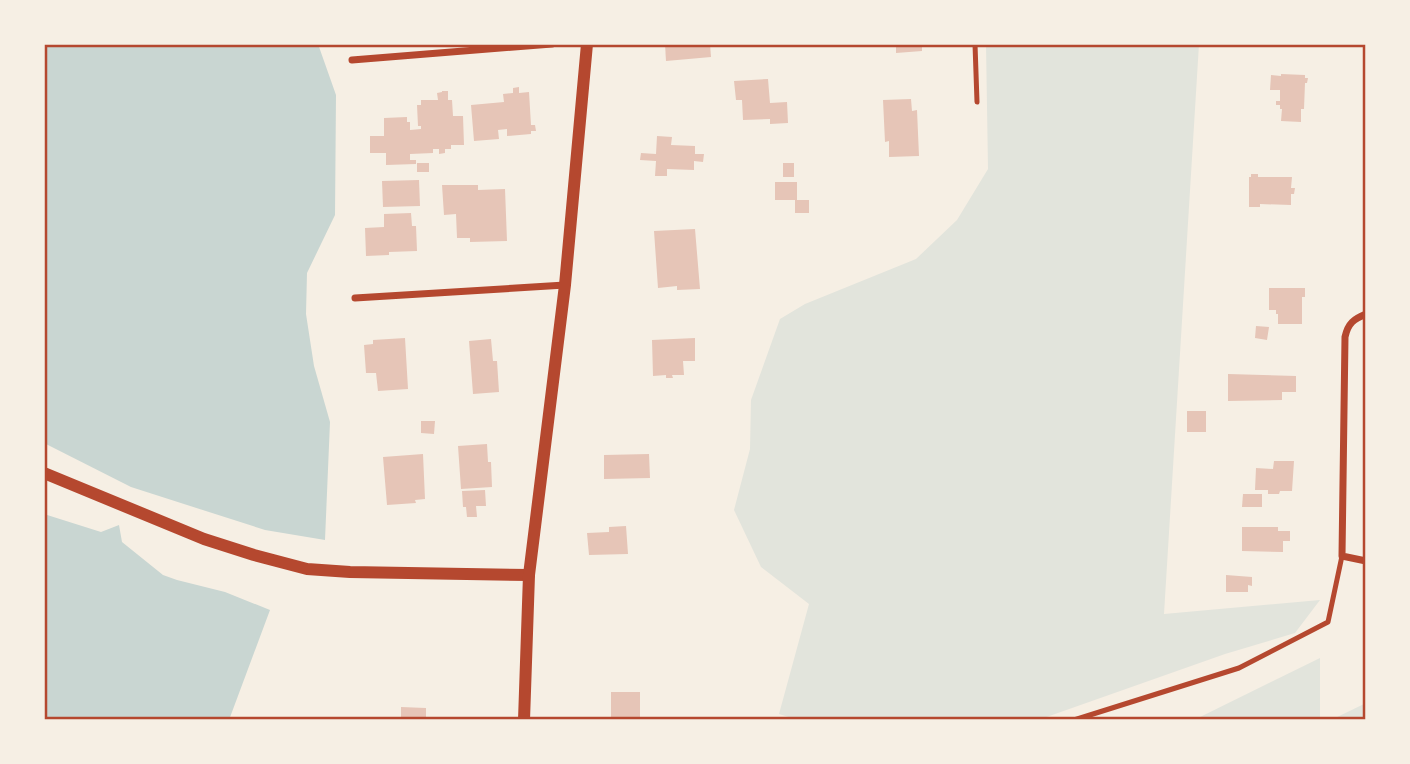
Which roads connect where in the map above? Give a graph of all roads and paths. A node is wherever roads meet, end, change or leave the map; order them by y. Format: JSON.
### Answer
{"nodes":[{"id":1,"x":552,"y":44,"type":"edge"},
{"id":2,"x":587,"y":44,"type":"edge"},
{"id":3,"x":975,"y":44,"type":"edge"},
{"id":4,"x":352,"y":60,"type":"dead end"},
{"id":5,"x":977,"y":102,"type":"dead end"},
{"id":6,"x":565,"y":285,"type":"junction"},
{"id":7,"x":355,"y":298,"type":"dead end"},
{"id":8,"x":1366,"y":314,"type":"edge"},
{"id":9,"x":44,"y":473,"type":"edge"},
{"id":10,"x":1342,"y":556,"type":"junction"},
{"id":11,"x":1366,"y":561,"type":"edge"},
{"id":12,"x":530,"y":575,"type":"junction"},
{"id":13,"x":524,"y":720,"type":"edge"},
{"id":14,"x":1074,"y":720,"type":"edge"}],
"edges":[{"from":1,"to":4,"type":"street"},
{"from":2,"to":6,"type":"street"},
{"from":3,"to":5,"type":"lane"},
{"from":6,"to":7,"type":"street"},
{"from":6,"to":12,"type":"street"},
{"from":8,"to":10,"type":"street"},
{"from":9,"to":12,"type":"street"},
{"from":10,"to":11,"type":"street"},
{"from":10,"to":14,"type":"lane"},
{"from":12,"to":13,"type":"street"}]}
